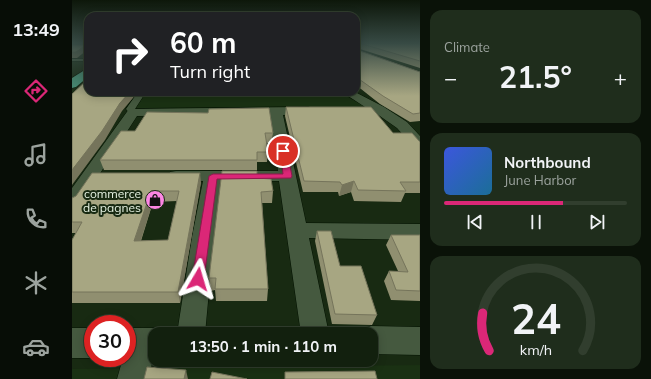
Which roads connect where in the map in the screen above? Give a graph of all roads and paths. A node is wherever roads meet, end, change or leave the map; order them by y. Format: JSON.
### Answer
{"nodes":[{"id":1,"x":84,"y":63,"type":"edge"},
{"id":2,"x":72,"y":73,"type":"edge"},
{"id":3,"x":84,"y":74,"type":"edge"},
{"id":4,"x":72,"y":84,"type":"edge"},
{"id":5,"x":139,"y":96,"type":"edge"},
{"id":6,"x":354,"y":96,"type":"edge"},
{"id":7,"x":380,"y":110,"type":"junction"},
{"id":8,"x":133,"y":112,"type":"junction"},
{"id":9,"x":276,"y":112,"type":"junction"},
{"id":10,"x":420,"y":145,"type":"edge"},
{"id":11,"x":159,"y":176,"type":"edge"},
{"id":12,"x":213,"y":176,"type":"junction"},
{"id":13,"x":288,"y":176,"type":"junction"},
{"id":14,"x":72,"y":202,"type":"edge"},
{"id":15,"x":297,"y":230,"type":"junction"},
{"id":16,"x":420,"y":232,"type":"edge"},
{"id":17,"x":193,"y":327,"type":"edge"},
{"id":18,"x":314,"y":327,"type":"edge"},
{"id":19,"x":378,"y":340,"type":"edge"},
{"id":20,"x":420,"y":341,"type":"edge"},
{"id":21,"x":72,"y":343,"type":"edge"},
{"id":22,"x":84,"y":343,"type":"edge"},
{"id":23,"x":141,"y":343,"type":"edge"},
{"id":24,"x":133,"y":379,"type":"edge"}],
"edges":[{"from":1,"to":2,"type":"highway"},
{"from":3,"to":4,"type":"highway"},
{"from":5,"to":8,"type":"street"},
{"from":6,"to":7,"type":"street"},
{"from":7,"to":9,"type":"street"},
{"from":7,"to":10,"type":"street"},
{"from":8,"to":9,"type":"street"},
{"from":8,"to":14,"type":"street"},
{"from":9,"to":13,"type":"street"},
{"from":11,"to":12,"type":"street"},
{"from":12,"to":13,"type":"street"},
{"from":12,"to":17,"type":"street"},
{"from":13,"to":15,"type":"street"},
{"from":15,"to":16,"type":"street"},
{"from":15,"to":18,"type":"street"},
{"from":19,"to":20,"type":"street"},
{"from":21,"to":22,"type":"street"},
{"from":23,"to":24,"type":"street"}]}
